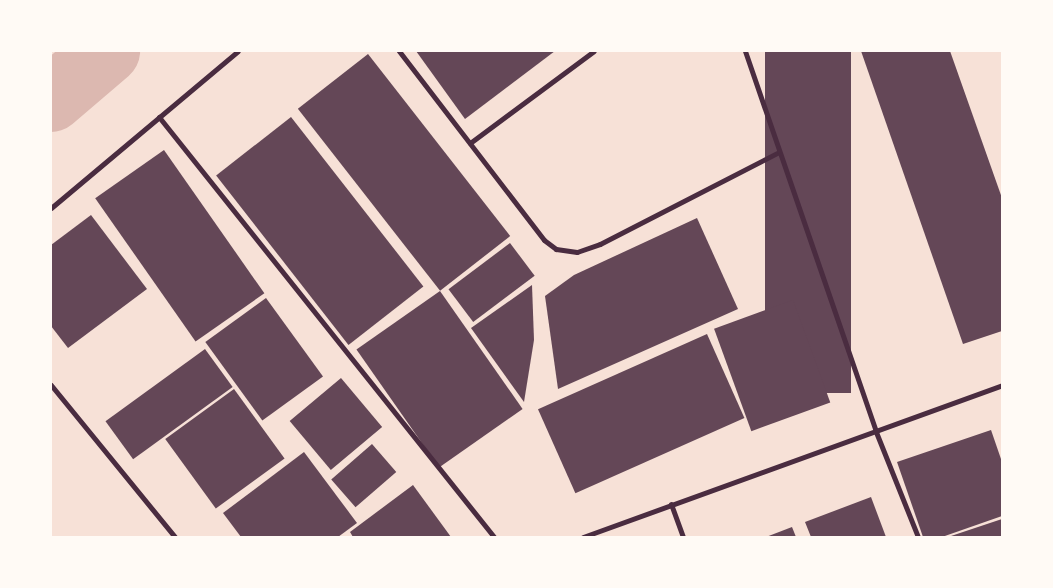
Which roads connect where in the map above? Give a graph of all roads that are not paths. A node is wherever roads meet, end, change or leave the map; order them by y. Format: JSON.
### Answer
{"nodes":[{"id":1,"x":238,"y":51,"type":"edge"},
{"id":2,"x":399,"y":51,"type":"edge"},
{"id":3,"x":594,"y":51,"type":"edge"},
{"id":4,"x":745,"y":51,"type":"edge"},
{"id":5,"x":159,"y":117,"type":"junction"},
{"id":6,"x":470,"y":143,"type":"junction"},
{"id":7,"x":779,"y":152,"type":"junction"},
{"id":8,"x":51,"y":208,"type":"edge"},
{"id":9,"x":51,"y":385,"type":"edge"},
{"id":10,"x":1002,"y":385,"type":"edge"},
{"id":11,"x":876,"y":432,"type":"junction"},
{"id":12,"x":671,"y":504,"type":"junction"},
{"id":13,"x":175,"y":537,"type":"edge"},
{"id":14,"x":494,"y":537,"type":"edge"},
{"id":15,"x":583,"y":537,"type":"edge"},
{"id":16,"x":683,"y":537,"type":"edge"},
{"id":17,"x":918,"y":537,"type":"edge"}],
"edges":[{"from":1,"to":5,"type":"street"},
{"from":2,"to":6,"type":"street"},
{"from":3,"to":6,"type":"street"},
{"from":4,"to":7,"type":"street"},
{"from":5,"to":8,"type":"street"},
{"from":5,"to":14,"type":"street"},
{"from":6,"to":7,"type":"street"},
{"from":7,"to":11,"type":"street"},
{"from":9,"to":13,"type":"street"},
{"from":10,"to":11,"type":"street"},
{"from":11,"to":12,"type":"street"},
{"from":11,"to":17,"type":"street"},
{"from":12,"to":15,"type":"street"},
{"from":12,"to":16,"type":"street"}]}
